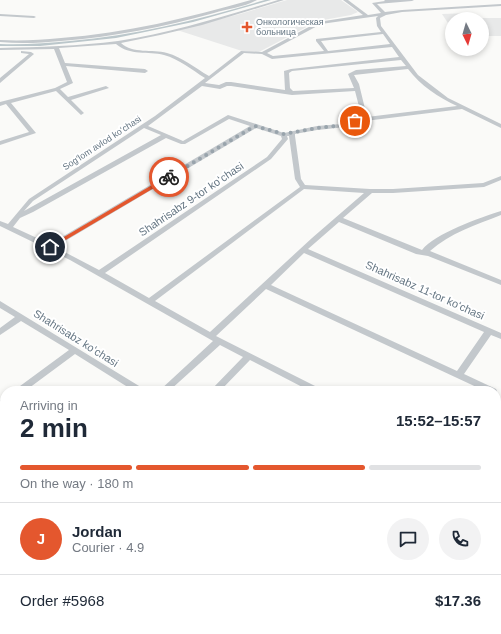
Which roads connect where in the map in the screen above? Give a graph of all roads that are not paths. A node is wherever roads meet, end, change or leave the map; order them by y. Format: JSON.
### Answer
{"nodes":[{"id":1,"x":255,"y":0,"type":"edge"},
{"id":2,"x":282,"y":0,"type":"edge"},
{"id":3,"x":345,"y":0,"type":"edge"},
{"id":4,"x":412,"y":0,"type":"edge"},
{"id":5,"x":479,"y":0,"type":"edge"},
{"id":6,"x":387,"y":1,"type":"edge"},
{"id":7,"x":455,"y":2,"type":"dead end"},
{"id":8,"x":501,"y":5,"type":"edge"},
{"id":9,"x":484,"y":6,"type":"junction"},
{"id":10,"x":459,"y":7,"type":"junction"},
{"id":11,"x":384,"y":14,"type":"junction"},
{"id":12,"x":0,"y":15,"type":"edge"},
{"id":13,"x":367,"y":16,"type":"junction"},
{"id":14,"x":34,"y":17,"type":"dead end"},
{"id":15,"x":383,"y":33,"type":"junction"},
{"id":16,"x":0,"y":41,"type":"edge"},
{"id":17,"x":117,"y":42,"type":"junction"},
{"id":18,"x":393,"y":45,"type":"junction"},
{"id":19,"x":56,"y":47,"type":"junction"},
{"id":20,"x":0,"y":49,"type":"edge"},
{"id":21,"x":327,"y":52,"type":"junction"},
{"id":22,"x":263,"y":53,"type":"junction"},
{"id":23,"x":403,"y":58,"type":"junction"},
{"id":24,"x":62,"y":64,"type":"junction"},
{"id":25,"x":410,"y":67,"type":"junction"},
{"id":26,"x":145,"y":70,"type":"dead end"},
{"id":27,"x":209,"y":78,"type":"junction"},
{"id":28,"x":0,"y":82,"type":"edge"},
{"id":29,"x":202,"y":84,"type":"junction"},
{"id":30,"x":106,"y":88,"type":"dead end"},
{"id":31,"x":57,"y":89,"type":"junction"},
{"id":32,"x":357,"y":89,"type":"junction"},
{"id":33,"x":289,"y":92,"type":"junction"},
{"id":34,"x":67,"y":99,"type":"junction"},
{"id":35,"x":7,"y":102,"type":"junction"},
{"id":36,"x":0,"y":104,"type":"edge"},
{"id":37,"x":464,"y":107,"type":"junction"},
{"id":38,"x":80,"y":113,"type":"dead end"},
{"id":39,"x":365,"y":119,"type":"junction"},
{"id":40,"x":144,"y":126,"type":"junction"},
{"id":41,"x":255,"y":126,"type":"junction"},
{"id":42,"x":501,"y":126,"type":"edge"},
{"id":43,"x":293,"y":133,"type":"junction"},
{"id":44,"x":284,"y":134,"type":"junction"},
{"id":45,"x":166,"y":135,"type":"junction"},
{"id":46,"x":0,"y":143,"type":"edge"},
{"id":47,"x":501,"y":178,"type":"edge"},
{"id":48,"x":303,"y":187,"type":"junction"},
{"id":49,"x":370,"y":191,"type":"junction"},
{"id":50,"x":501,"y":213,"type":"edge"},
{"id":51,"x":19,"y":216,"type":"junction"},
{"id":52,"x":339,"y":219,"type":"junction"},
{"id":53,"x":0,"y":223,"type":"edge"},
{"id":54,"x":9,"y":227,"type":"junction"},
{"id":55,"x":50,"y":247,"type":"junction"},
{"id":56,"x":304,"y":250,"type":"junction"},
{"id":57,"x":426,"y":254,"type":"junction"},
{"id":58,"x":100,"y":273,"type":"junction"},
{"id":59,"x":501,"y":283,"type":"edge"},
{"id":60,"x":265,"y":285,"type":"junction"},
{"id":61,"x":150,"y":302,"type":"junction"},
{"id":62,"x":0,"y":304,"type":"edge"},
{"id":63,"x":21,"y":317,"type":"junction"},
{"id":64,"x":489,"y":331,"type":"junction"},
{"id":65,"x":0,"y":332,"type":"edge"},
{"id":66,"x":501,"y":336,"type":"edge"},
{"id":67,"x":215,"y":338,"type":"junction"},
{"id":68,"x":75,"y":350,"type":"junction"},
{"id":69,"x":249,"y":356,"type":"junction"},
{"id":70,"x":459,"y":375,"type":"junction"},
{"id":71,"x":26,"y":386,"type":"edge"},
{"id":72,"x":133,"y":386,"type":"edge"},
{"id":73,"x":168,"y":386,"type":"edge"},
{"id":74,"x":219,"y":386,"type":"edge"},
{"id":75,"x":307,"y":386,"type":"edge"},
{"id":76,"x":482,"y":386,"type":"edge"}],
"edges":[{"from":1,"to":16,"type":"street"},
{"from":2,"to":17,"type":"street"},
{"from":3,"to":13,"type":"street"},
{"from":4,"to":6,"type":"street"},
{"from":5,"to":9,"type":"street"},
{"from":6,"to":11,"type":"street"},
{"from":7,"to":10,"type":"street"},
{"from":8,"to":9,"type":"street"},
{"from":9,"to":10,"type":"street"},
{"from":10,"to":11,"type":"street"},
{"from":11,"to":13,"type":"street"},
{"from":11,"to":15,"type":"street"},
{"from":12,"to":14,"type":"street"},
{"from":13,"to":22,"type":"street"},
{"from":15,"to":18,"type":"street"},
{"from":15,"to":21,"type":"street"},
{"from":17,"to":19,"type":"street"},
{"from":17,"to":27,"type":"street"},
{"from":18,"to":21,"type":"street","name":"Sogʻlom avlod koʻchasi"},
{"from":18,"to":23,"type":"street"},
{"from":19,"to":20,"type":"street"},
{"from":19,"to":24,"type":"street"},
{"from":20,"to":28,"type":"street"},
{"from":21,"to":22,"type":"street","name":"Sogʻlom avlod koʻchasi"},
{"from":22,"to":27,"type":"street","name":"Sogʻlom avlod koʻchasi"},
{"from":23,"to":25,"type":"street"},
{"from":23,"to":33,"type":"street"},
{"from":24,"to":26,"type":"street"},
{"from":24,"to":31,"type":"street"},
{"from":25,"to":32,"type":"street"},
{"from":25,"to":37,"type":"street"},
{"from":27,"to":29,"type":"street","name":"Sogʻlom avlod koʻchasi"},
{"from":29,"to":33,"type":"street"},
{"from":29,"to":40,"type":"street","name":"Sogʻlom avlod koʻchasi"},
{"from":30,"to":34,"type":"street"},
{"from":31,"to":34,"type":"street"},
{"from":31,"to":35,"type":"street"},
{"from":32,"to":33,"type":"street"},
{"from":32,"to":39,"type":"street"},
{"from":34,"to":38,"type":"street"},
{"from":35,"to":36,"type":"street"},
{"from":35,"to":46,"type":"street"},
{"from":37,"to":39,"type":"street"},
{"from":37,"to":42,"type":"street"},
{"from":39,"to":43,"type":"street"},
{"from":40,"to":45,"type":"street"},
{"from":40,"to":51,"type":"street","name":"Sogʻlom avlod koʻchasi"},
{"from":41,"to":44,"type":"street"},
{"from":41,"to":45,"type":"street"},
{"from":41,"to":55,"type":"street"},
{"from":43,"to":44,"type":"street"},
{"from":43,"to":48,"type":"street"},
{"from":44,"to":58,"type":"street","name":"Shahrisabz 9-tor koʻchasi"},
{"from":45,"to":51,"type":"street"},
{"from":47,"to":49,"type":"street"},
{"from":48,"to":49,"type":"street"},
{"from":48,"to":61,"type":"street"},
{"from":49,"to":52,"type":"street"},
{"from":50,"to":57,"type":"street"},
{"from":51,"to":54,"type":"street","name":"Sogʻlom avlod koʻchasi"},
{"from":52,"to":56,"type":"street"},
{"from":52,"to":57,"type":"street"},
{"from":53,"to":54,"type":"street"},
{"from":54,"to":55,"type":"street"},
{"from":55,"to":58,"type":"street"},
{"from":56,"to":60,"type":"street"},
{"from":56,"to":64,"type":"street","name":"Shahrisabz 11-tor koʻchasi"},
{"from":57,"to":59,"type":"street"},
{"from":58,"to":61,"type":"street"},
{"from":60,"to":67,"type":"street"},
{"from":60,"to":70,"type":"street"},
{"from":61,"to":67,"type":"street"},
{"from":62,"to":63,"type":"street","name":"Shahrisabz koʻchasi"},
{"from":63,"to":65,"type":"street"},
{"from":63,"to":68,"type":"street","name":"Shahrisabz koʻchasi"},
{"from":64,"to":66,"type":"street"},
{"from":64,"to":70,"type":"street","name":"Shahrisabz 11-tor koʻchasi"},
{"from":67,"to":69,"type":"street"},
{"from":67,"to":73,"type":"street"},
{"from":68,"to":71,"type":"street"},
{"from":68,"to":72,"type":"street","name":"Shahrisabz koʻchasi"},
{"from":69,"to":74,"type":"street"},
{"from":69,"to":75,"type":"street"},
{"from":70,"to":76,"type":"street"}]}
